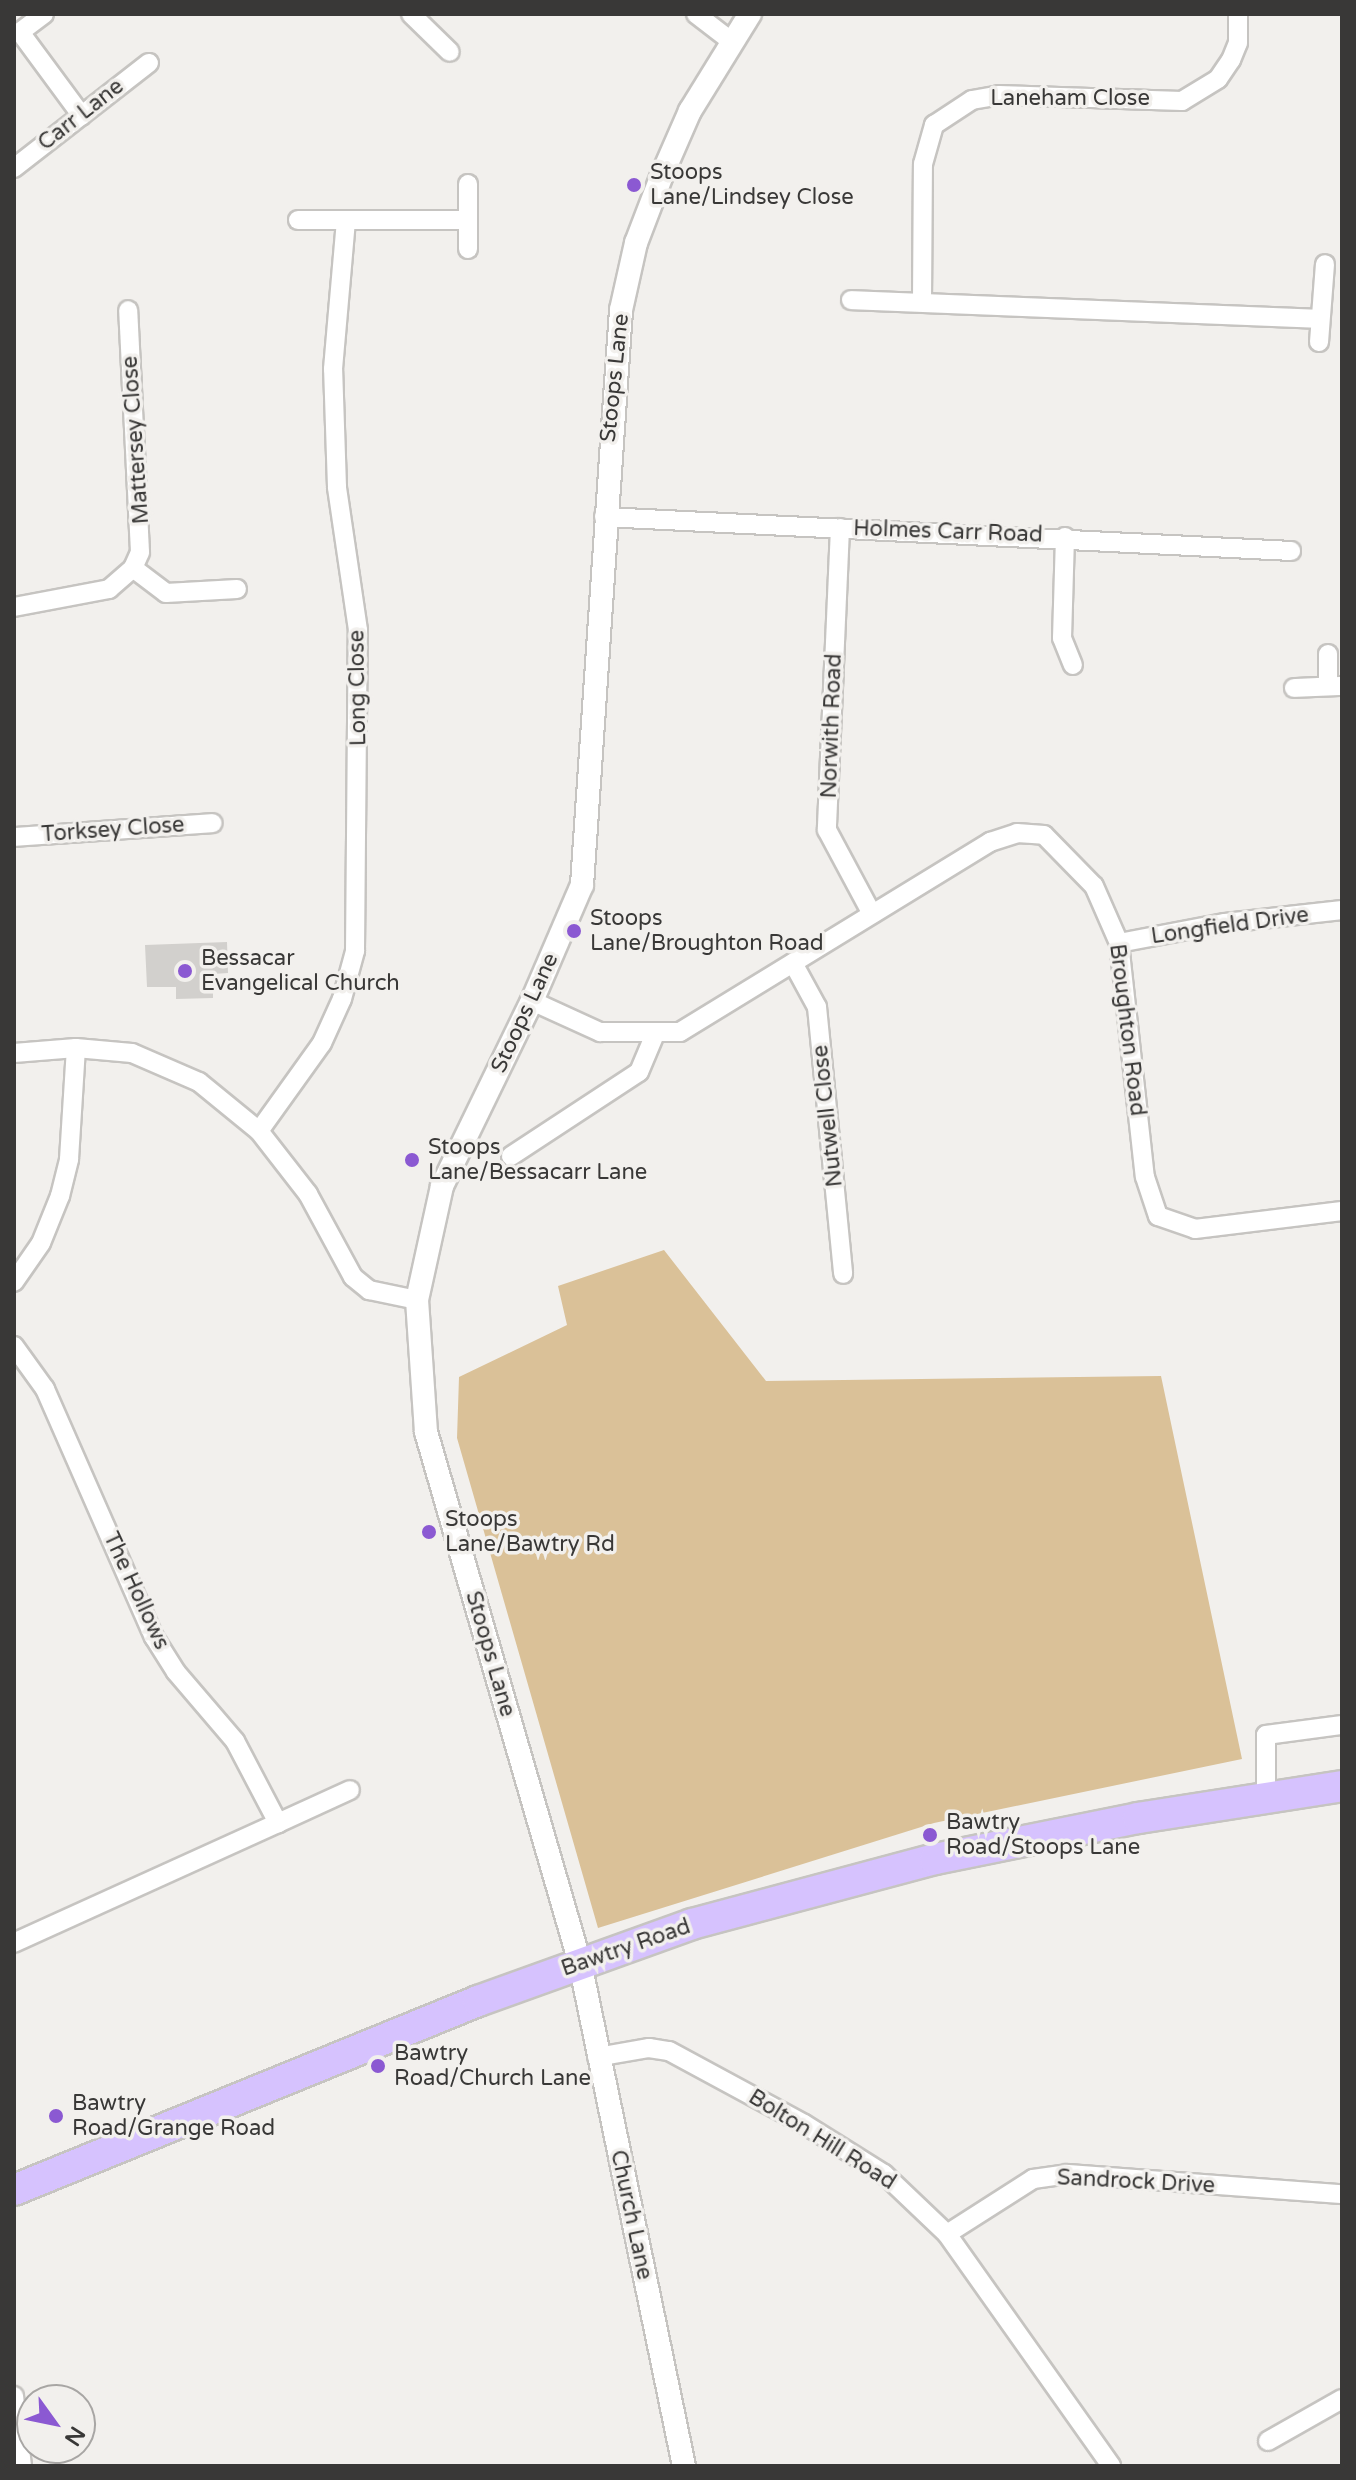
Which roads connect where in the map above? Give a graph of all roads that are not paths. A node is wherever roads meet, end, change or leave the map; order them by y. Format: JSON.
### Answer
{"nodes":[{"id":1,"x":44,"y":14,"type":"edge"},
{"id":2,"x":696,"y":14,"type":"edge"},
{"id":3,"x":750,"y":14,"type":"edge"},
{"id":4,"x":1238,"y":14,"type":"edge"},
{"id":5,"x":423,"y":18,"type":"edge"},
{"id":6,"x":17,"y":28,"type":"edge"},
{"id":7,"x":731,"y":41,"type":"junction"},
{"id":8,"x":450,"y":52,"type":"dead end"},
{"id":9,"x":149,"y":63,"type":"dead end"},
{"id":10,"x":82,"y":116,"type":"junction"},
{"id":11,"x":14,"y":168,"type":"edge"},
{"id":12,"x":468,"y":184,"type":"dead end"},
{"id":13,"x":298,"y":220,"type":"dead end"},
{"id":14,"x":468,"y":220,"type":"junction"},
{"id":15,"x":346,"y":221,"type":"junction"},
{"id":16,"x":468,"y":249,"type":"dead end"},
{"id":17,"x":1325,"y":264,"type":"dead end"},
{"id":18,"x":851,"y":300,"type":"dead end"},
{"id":19,"x":922,"y":300,"type":"junction"},
{"id":20,"x":128,"y":310,"type":"dead end"},
{"id":21,"x":1320,"y":319,"type":"junction"},
{"id":22,"x":1319,"y":342,"type":"dead end"},
{"id":23,"x":604,"y":517,"type":"junction"},
{"id":24,"x":840,"y":528,"type":"junction"},
{"id":25,"x":1065,"y":537,"type":"junction"},
{"id":26,"x":1291,"y":551,"type":"dead end"},
{"id":27,"x":133,"y":568,"type":"junction"},
{"id":28,"x":237,"y":589,"type":"dead end"},
{"id":29,"x":14,"y":607,"type":"edge"},
{"id":30,"x":1328,"y":654,"type":"dead end"},
{"id":31,"x":1073,"y":665,"type":"dead end"},
{"id":32,"x":1335,"y":686,"type":"edge"},
{"id":33,"x":1294,"y":688,"type":"dead end"},
{"id":34,"x":213,"y":823,"type":"dead end"},
{"id":35,"x":14,"y":837,"type":"edge"},
{"id":36,"x":1342,"y":910,"type":"edge"},
{"id":37,"x":872,"y":914,"type":"junction"},
{"id":38,"x":1119,"y":943,"type":"junction"},
{"id":39,"x":793,"y":963,"type":"junction"},
{"id":40,"x":532,"y":1001,"type":"junction"},
{"id":41,"x":655,"y":1034,"type":"junction"},
{"id":42,"x":76,"y":1048,"type":"junction"},
{"id":43,"x":14,"y":1053,"type":"edge"},
{"id":44,"x":259,"y":1131,"type":"junction"},
{"id":45,"x":511,"y":1156,"type":"dead end"},
{"id":46,"x":1342,"y":1211,"type":"edge"},
{"id":47,"x":843,"y":1274,"type":"dead end"},
{"id":48,"x":14,"y":1282,"type":"edge"},
{"id":49,"x":417,"y":1300,"type":"junction"},
{"id":50,"x":14,"y":1346,"type":"edge"},
{"id":51,"x":1342,"y":1725,"type":"edge"},
{"id":52,"x":1342,"y":1786,"type":"edge"},
{"id":53,"x":350,"y":1790,"type":"dead end"},
{"id":54,"x":1266,"y":1797,"type":"junction"},
{"id":55,"x":278,"y":1823,"type":"junction"},
{"id":56,"x":14,"y":1943,"type":"edge"},
{"id":57,"x":580,"y":1963,"type":"junction"},
{"id":58,"x":597,"y":2057,"type":"junction"},
{"id":59,"x":14,"y":2190,"type":"edge"},
{"id":60,"x":1342,"y":2194,"type":"edge"},
{"id":61,"x":947,"y":2234,"type":"junction"},
{"id":62,"x":14,"y":2396,"type":"edge"},
{"id":63,"x":1342,"y":2399,"type":"edge"},
{"id":64,"x":1268,"y":2441,"type":"dead end"},
{"id":65,"x":22,"y":2466,"type":"edge"},
{"id":66,"x":684,"y":2466,"type":"edge"},
{"id":67,"x":1111,"y":2466,"type":"edge"}],
"edges":[{"from":1,"to":6,"type":"street"},
{"from":2,"to":7,"type":"street"},
{"from":3,"to":7,"type":"street","name":"Stoops Lane"},
{"from":4,"to":19,"type":"street","name":"Laneham Close"},
{"from":5,"to":8,"type":"street"},
{"from":6,"to":10,"type":"street"},
{"from":7,"to":23,"type":"street","name":"Stoops Lane"},
{"from":9,"to":10,"type":"street","name":"Carr Lane"},
{"from":10,"to":11,"type":"street","name":"Carr Lane"},
{"from":12,"to":14,"type":"street"},
{"from":13,"to":15,"type":"street"},
{"from":14,"to":15,"type":"street"},
{"from":14,"to":16,"type":"street"},
{"from":15,"to":44,"type":"street","name":"Long Close"},
{"from":17,"to":21,"type":"street"},
{"from":18,"to":19,"type":"street"},
{"from":19,"to":21,"type":"street"},
{"from":20,"to":27,"type":"street","name":"Mattersey Close"},
{"from":21,"to":22,"type":"street"},
{"from":23,"to":24,"type":"street","name":"Holmes Carr Road"},
{"from":23,"to":40,"type":"street","name":"Stoops Lane"},
{"from":24,"to":25,"type":"street","name":"Holmes Carr Road"},
{"from":24,"to":37,"type":"street","name":"Norwith Road"},
{"from":25,"to":26,"type":"street","name":"Holmes Carr Road"},
{"from":25,"to":31,"type":"street"},
{"from":27,"to":28,"type":"street"},
{"from":27,"to":29,"type":"street"},
{"from":30,"to":32,"type":"street"},
{"from":32,"to":33,"type":"street"},
{"from":34,"to":35,"type":"street","name":"Torksey Close"},
{"from":36,"to":38,"type":"street","name":"Longfield Drive"},
{"from":37,"to":38,"type":"street","name":"Broughton Road"},
{"from":37,"to":39,"type":"street","name":"Broughton Road"},
{"from":38,"to":46,"type":"street","name":"Broughton Road"},
{"from":39,"to":41,"type":"street","name":"Broughton Road"},
{"from":39,"to":47,"type":"street","name":"Nutwell Close"},
{"from":40,"to":41,"type":"street","name":"Broughton Road"},
{"from":40,"to":49,"type":"street","name":"Stoops Lane"},
{"from":41,"to":45,"type":"street"},
{"from":42,"to":43,"type":"street"},
{"from":42,"to":44,"type":"street"},
{"from":42,"to":48,"type":"street"},
{"from":44,"to":49,"type":"street"},
{"from":49,"to":57,"type":"street","name":"Stoops Lane"},
{"from":50,"to":55,"type":"street","name":"The Hollows"},
{"from":51,"to":54,"type":"street"},
{"from":52,"to":54,"type":"highway","name":"Bawtry Road"},
{"from":53,"to":55,"type":"street"},
{"from":54,"to":57,"type":"highway","name":"Bawtry Road"},
{"from":55,"to":56,"type":"street"},
{"from":57,"to":58,"type":"street","name":"Church Lane"},
{"from":57,"to":59,"type":"highway","name":"Bawtry Road"},
{"from":58,"to":61,"type":"street","name":"Bolton Hill Road"},
{"from":58,"to":66,"type":"street","name":"Church Lane"},
{"from":60,"to":61,"type":"street","name":"Sandrock Drive"},
{"from":61,"to":67,"type":"street","name":"Bolton Hill Road"},
{"from":62,"to":65,"type":"street"},
{"from":63,"to":64,"type":"street"}]}
